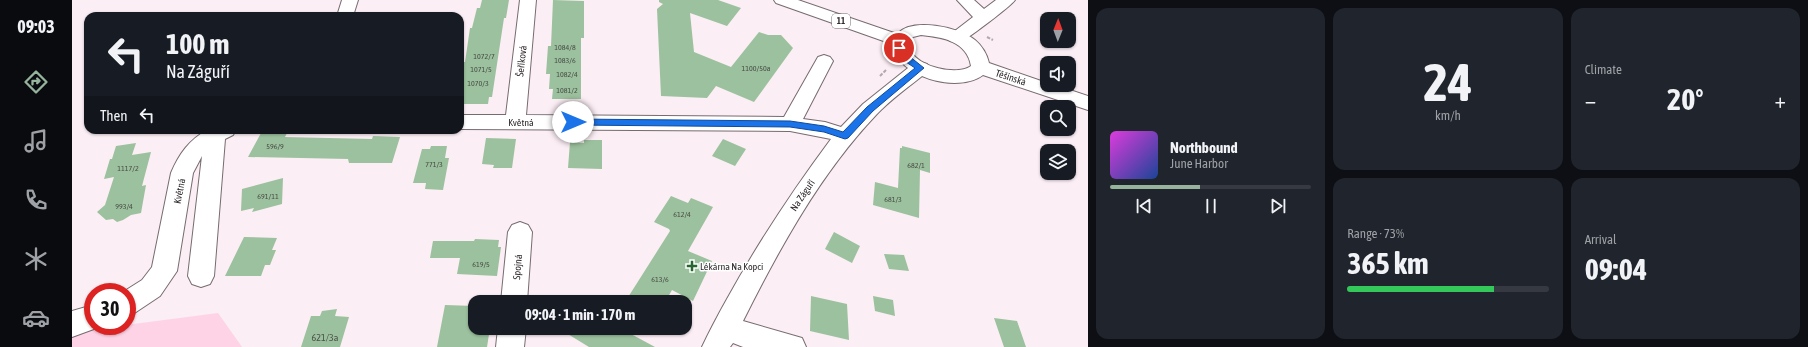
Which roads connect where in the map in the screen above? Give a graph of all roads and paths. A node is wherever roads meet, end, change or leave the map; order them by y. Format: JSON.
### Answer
{"nodes":[{"id":1,"x":350,"y":0,"type":"edge"},
{"id":2,"x":528,"y":0,"type":"edge"},
{"id":3,"x":782,"y":0,"type":"edge"},
{"id":4,"x":965,"y":0,"type":"edge"},
{"id":5,"x":1007,"y":0,"type":"edge"},
{"id":6,"x":346,"y":12,"type":"edge"},
{"id":7,"x":985,"y":17,"type":"junction"},
{"id":8,"x":956,"y":37,"type":"junction"},
{"id":9,"x":900,"y":40,"type":"junction"},
{"id":10,"x":824,"y":61,"type":"dead end"},
{"id":11,"x":980,"y":67,"type":"junction"},
{"id":12,"x":920,"y":68,"type":"junction"},
{"id":13,"x":1088,"y":103,"type":"edge"},
{"id":14,"x":464,"y":122,"type":"edge"},
{"id":15,"x":515,"y":122,"type":"junction"},
{"id":16,"x":790,"y":124,"type":"junction"},
{"id":17,"x":218,"y":134,"type":"edge"},
{"id":18,"x":221,"y":134,"type":"edge"},
{"id":19,"x":845,"y":136,"type":"junction"},
{"id":20,"x":520,"y":232,"type":"dead end"},
{"id":21,"x":201,"y":276,"type":"dead end"},
{"id":22,"x":515,"y":295,"type":"edge"},
{"id":23,"x":136,"y":298,"type":"edge"},
{"id":24,"x":84,"y":320,"type":"edge"},
{"id":25,"x":72,"y":324,"type":"edge"},
{"id":26,"x":511,"y":335,"type":"edge"},
{"id":27,"x":721,"y":337,"type":"edge"},
{"id":28,"x":510,"y":347,"type":"edge"},
{"id":29,"x":792,"y":347,"type":"edge"}],
"edges":[{"from":1,"to":6,"type":"street"},
{"from":2,"to":15,"type":"street","name":"Šeříková"},
{"from":3,"to":9,"type":"street","number":"11"},
{"from":4,"to":7,"type":"street"},
{"from":5,"to":7,"type":"street"},
{"from":7,"to":8,"type":"street"},
{"from":8,"to":9,"type":"street"},
{"from":8,"to":11,"type":"street"},
{"from":9,"to":12,"type":"street"},
{"from":10,"to":16,"type":"street"},
{"from":11,"to":12,"type":"street"},
{"from":11,"to":13,"type":"street","name":"Těšínská"},
{"from":12,"to":19,"type":"street","name":"Na Záguří"},
{"from":14,"to":15,"type":"street","name":"Květná"},
{"from":15,"to":16,"type":"street","name":"Květná"},
{"from":16,"to":19,"type":"street","name":"Květná"},
{"from":17,"to":23,"type":"street","name":"Květná"},
{"from":18,"to":21,"type":"street"},
{"from":19,"to":27,"type":"street","name":"Na Záguří"},
{"from":20,"to":22,"type":"street","name":"Spojná"},
{"from":24,"to":25,"type":"street"},
{"from":26,"to":28,"type":"street"},
{"from":27,"to":29,"type":"street"}]}
